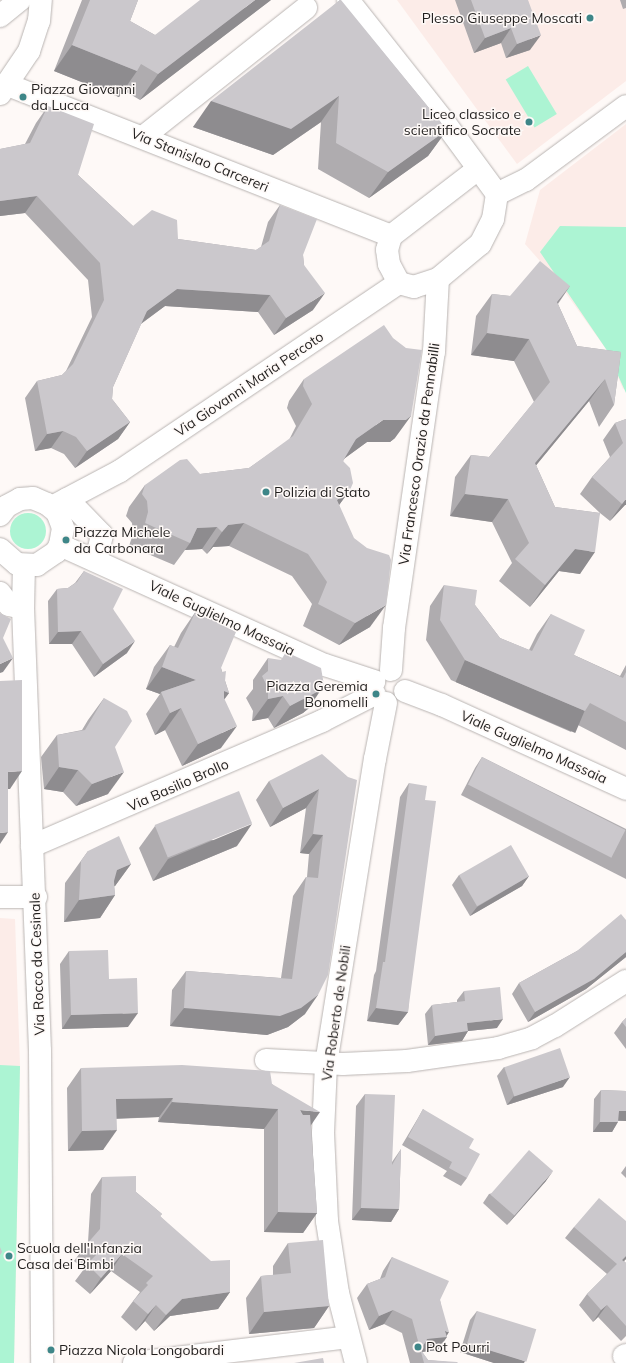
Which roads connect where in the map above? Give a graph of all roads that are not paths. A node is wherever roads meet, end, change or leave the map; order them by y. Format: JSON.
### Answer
{"nodes":[{"id":1,"x":20,"y":0,"type":"edge"},
{"id":2,"x":41,"y":0,"type":"edge"},
{"id":3,"x":348,"y":0,"type":"edge"},
{"id":4,"x":306,"y":8,"type":"dead end"},
{"id":5,"x":0,"y":16,"type":"edge"},
{"id":6,"x":4,"y":89,"type":"edge"},
{"id":7,"x":626,"y":106,"type":"edge"},
{"id":8,"x":143,"y":137,"type":"junction"},
{"id":9,"x":478,"y":169,"type":"junction"},
{"id":10,"x":497,"y":194,"type":"junction"},
{"id":11,"x":391,"y":236,"type":"junction"},
{"id":12,"x":438,"y":279,"type":"junction"},
{"id":13,"x":399,"y":283,"type":"junction"},
{"id":14,"x":60,"y":503,"type":"junction"},
{"id":15,"x":0,"y":515,"type":"edge"},
{"id":16,"x":60,"y":546,"type":"junction"},
{"id":17,"x":0,"y":549,"type":"edge"},
{"id":18,"x":96,"y":560,"type":"junction"},
{"id":19,"x":24,"y":565,"type":"junction"},
{"id":20,"x":0,"y":592,"type":"edge"},
{"id":21,"x":23,"y":608,"type":"junction"},
{"id":22,"x":381,"y":687,"type":"junction"},
{"id":23,"x":626,"y":789,"type":"edge"},
{"id":24,"x":32,"y":846,"type":"junction"},
{"id":25,"x":0,"y":897,"type":"edge"},
{"id":26,"x":36,"y":897,"type":"junction"},
{"id":27,"x":626,"y":981,"type":"edge"},
{"id":28,"x":266,"y":1060,"type":"dead end"},
{"id":29,"x":326,"y":1064,"type":"junction"},
{"id":30,"x":348,"y":1337,"type":"junction"},
{"id":31,"x":42,"y":1363,"type":"edge"},
{"id":32,"x":134,"y":1363,"type":"edge"},
{"id":33,"x":356,"y":1363,"type":"edge"}],
"edges":[{"from":1,"to":5,"type":"street"},
{"from":2,"to":6,"type":"street"},
{"from":3,"to":9,"type":"street"},
{"from":4,"to":8,"type":"street"},
{"from":6,"to":8,"type":"street","name":"Via Stanislao Carcereri"},
{"from":7,"to":10,"type":"street"},
{"from":8,"to":11,"type":"street","name":"Via Stanislao Carcereri"},
{"from":9,"to":10,"type":"street"},
{"from":9,"to":11,"type":"street"},
{"from":10,"to":12,"type":"street"},
{"from":11,"to":13,"type":"street"},
{"from":12,"to":13,"type":"street"},
{"from":12,"to":22,"type":"street","name":"Via Francesco Orazio da Pennabilli"},
{"from":13,"to":14,"type":"street","name":"Via Giovanni Maria Percoto"},
{"from":14,"to":15,"type":"street"},
{"from":14,"to":16,"type":"street"},
{"from":14,"to":18,"type":"street"},
{"from":16,"to":18,"type":"street"},
{"from":16,"to":19,"type":"street"},
{"from":17,"to":19,"type":"street"},
{"from":18,"to":22,"type":"street","name":"Viale Guglielmo Massaia"},
{"from":19,"to":21,"type":"street","name":"Via Rocco da Cesinale"},
{"from":20,"to":21,"type":"street"},
{"from":21,"to":24,"type":"street","name":"Via Rocco da Cesinale"},
{"from":22,"to":23,"type":"street","name":"Viale Guglielmo Massaia"},
{"from":22,"to":24,"type":"street","name":"Via Basilio Brollo"},
{"from":22,"to":29,"type":"street","name":"Via Roberto de Nobili"},
{"from":24,"to":26,"type":"street","name":"Via Rocco da Cesinale"},
{"from":25,"to":26,"type":"street"},
{"from":26,"to":31,"type":"street","name":"Via Rocco da Cesinale"},
{"from":27,"to":29,"type":"street"},
{"from":28,"to":29,"type":"street"},
{"from":29,"to":30,"type":"street","name":"Via Roberto de Nobili"},
{"from":30,"to":32,"type":"street"},
{"from":30,"to":33,"type":"street","name":"Via Roberto de Nobili"}]}
